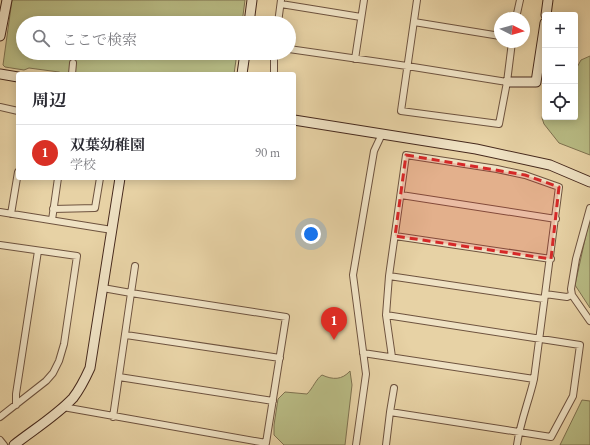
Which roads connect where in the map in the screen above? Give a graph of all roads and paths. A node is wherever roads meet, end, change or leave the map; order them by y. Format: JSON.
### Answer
{"nodes":[{"id":1,"x":252,"y":0,"type":"edge"},
{"id":2,"x":364,"y":0,"type":"edge"},
{"id":3,"x":417,"y":0,"type":"edge"},
{"id":4,"x":520,"y":0,"type":"edge"},
{"id":5,"x":548,"y":0,"type":"edge"},
{"id":6,"x":281,"y":2,"type":"edge"},
{"id":7,"x":4,"y":3,"type":"edge"},
{"id":8,"x":517,"y":12,"type":"edge"},
{"id":9,"x":546,"y":12,"type":"edge"},
{"id":10,"x":250,"y":16,"type":"edge"},
{"id":11,"x":279,"y":16,"type":"edge"},
{"id":12,"x":362,"y":17,"type":"junction"},
{"id":13,"x":414,"y":22,"type":"junction"},
{"id":14,"x":494,"y":35,"type":"edge"},
{"id":15,"x":0,"y":36,"type":"edge"},
{"id":16,"x":542,"y":43,"type":"edge"},
{"id":17,"x":511,"y":48,"type":"edge"},
{"id":18,"x":296,"y":50,"type":"edge"},
{"id":19,"x":355,"y":59,"type":"junction"},
{"id":20,"x":244,"y":60,"type":"edge"},
{"id":21,"x":274,"y":60,"type":"edge"},
{"id":22,"x":73,"y":63,"type":"dead end"},
{"id":23,"x":407,"y":66,"type":"junction"},
{"id":24,"x":72,"y":72,"type":"edge"},
{"id":25,"x":242,"y":72,"type":"edge"},
{"id":26,"x":274,"y":72,"type":"edge"},
{"id":27,"x":0,"y":74,"type":"edge"},
{"id":28,"x":16,"y":77,"type":"edge"},
{"id":29,"x":507,"y":82,"type":"junction"},
{"id":30,"x":0,"y":107,"type":"edge"},
{"id":31,"x":16,"y":111,"type":"edge"},
{"id":32,"x":296,"y":120,"type":"edge"},
{"id":33,"x":382,"y":134,"type":"junction"},
{"id":34,"x":17,"y":180,"type":"edge"},
{"id":35,"x":58,"y":180,"type":"edge"},
{"id":36,"x":100,"y":180,"type":"edge"},
{"id":37,"x":120,"y":180,"type":"edge"},
{"id":38,"x":590,"y":182,"type":"edge"},
{"id":39,"x":401,"y":195,"type":"junction"},
{"id":40,"x":53,"y":209,"type":"junction"},
{"id":41,"x":589,"y":209,"type":"edge"},
{"id":42,"x":0,"y":212,"type":"edge"},
{"id":43,"x":11,"y":214,"type":"junction"},
{"id":44,"x":556,"y":219,"type":"junction"},
{"id":45,"x":52,"y":220,"type":"junction"},
{"id":46,"x":112,"y":230,"type":"junction"},
{"id":47,"x":395,"y":236,"type":"junction"},
{"id":48,"x":0,"y":245,"type":"edge"},
{"id":49,"x":38,"y":251,"type":"junction"},
{"id":50,"x":551,"y":259,"type":"junction"},
{"id":51,"x":135,"y":266,"type":"dead end"},
{"id":52,"x":389,"y":276,"type":"junction"},
{"id":53,"x":103,"y":288,"type":"junction"},
{"id":54,"x":131,"y":293,"type":"junction"},
{"id":55,"x":572,"y":295,"type":"junction"},
{"id":56,"x":545,"y":296,"type":"junction"},
{"id":57,"x":386,"y":315,"type":"junction"},
{"id":58,"x":590,"y":321,"type":"edge"},
{"id":59,"x":126,"y":335,"type":"junction"},
{"id":60,"x":539,"y":339,"type":"junction"},
{"id":61,"x":363,"y":353,"type":"junction"},
{"id":62,"x":392,"y":357,"type":"junction"},
{"id":63,"x":280,"y":358,"type":"junction"},
{"id":64,"x":119,"y":377,"type":"junction"},
{"id":65,"x":534,"y":379,"type":"junction"},
{"id":66,"x":394,"y":388,"type":"dead end"},
{"id":67,"x":273,"y":401,"type":"junction"},
{"id":68,"x":16,"y":405,"type":"junction"},
{"id":69,"x":63,"y":407,"type":"junction"},
{"id":70,"x":390,"y":412,"type":"junction"},
{"id":71,"x":0,"y":417,"type":"edge"},
{"id":72,"x":114,"y":417,"type":"junction"},
{"id":73,"x":519,"y":432,"type":"junction"},
{"id":74,"x":0,"y":440,"type":"edge"},
{"id":75,"x":4,"y":445,"type":"edge"},
{"id":76,"x":14,"y":445,"type":"edge"},
{"id":77,"x":356,"y":445,"type":"edge"},
{"id":78,"x":386,"y":445,"type":"edge"},
{"id":79,"x":517,"y":445,"type":"edge"}],
"edges":[{"from":1,"to":10,"type":"street"},
{"from":2,"to":12,"type":"street"},
{"from":3,"to":13,"type":"street"},
{"from":4,"to":8,"type":"street"},
{"from":5,"to":9,"type":"street"},
{"from":6,"to":11,"type":"street"},
{"from":6,"to":12,"type":"street"},
{"from":7,"to":15,"type":"street"},
{"from":12,"to":19,"type":"street"},
{"from":13,"to":14,"type":"street"},
{"from":13,"to":23,"type":"street"},
{"from":16,"to":29,"type":"street"},
{"from":17,"to":29,"type":"street"},
{"from":18,"to":19,"type":"street"},
{"from":19,"to":23,"type":"street"},
{"from":20,"to":25,"type":"street"},
{"from":21,"to":26,"type":"street"},
{"from":22,"to":24,"type":"street"},
{"from":23,"to":29,"type":"street"},
{"from":23,"to":29,"type":"street"},
{"from":27,"to":28,"type":"street"},
{"from":30,"to":31,"type":"street"},
{"from":32,"to":33,"type":"street"},
{"from":33,"to":38,"type":"street"},
{"from":33,"to":61,"type":"street"},
{"from":34,"to":43,"type":"street"},
{"from":35,"to":40,"type":"street"},
{"from":36,"to":40,"type":"street"},
{"from":37,"to":46,"type":"street"},
{"from":39,"to":44,"type":"street"},
{"from":39,"to":44,"type":"street"},
{"from":39,"to":47,"type":"street"},
{"from":40,"to":45,"type":"street"},
{"from":41,"to":55,"type":"street"},
{"from":42,"to":43,"type":"street"},
{"from":43,"to":45,"type":"street"},
{"from":44,"to":50,"type":"street"},
{"from":45,"to":46,"type":"street"},
{"from":46,"to":53,"type":"street"},
{"from":47,"to":50,"type":"street"},
{"from":47,"to":52,"type":"street"},
{"from":48,"to":49,"type":"street"},
{"from":49,"to":68,"type":"street"},
{"from":49,"to":68,"type":"street"},
{"from":50,"to":56,"type":"street"},
{"from":51,"to":54,"type":"street"},
{"from":52,"to":56,"type":"street"},
{"from":52,"to":57,"type":"street"},
{"from":53,"to":54,"type":"street"},
{"from":53,"to":69,"type":"street"},
{"from":54,"to":59,"type":"street"},
{"from":54,"to":63,"type":"street"},
{"from":55,"to":56,"type":"street"},
{"from":55,"to":58,"type":"street"},
{"from":56,"to":60,"type":"street"},
{"from":57,"to":60,"type":"street"},
{"from":57,"to":62,"type":"street"},
{"from":59,"to":63,"type":"street"},
{"from":59,"to":64,"type":"street"},
{"from":60,"to":65,"type":"street"},
{"from":60,"to":73,"type":"street"},
{"from":61,"to":62,"type":"street"},
{"from":61,"to":77,"type":"street"},
{"from":62,"to":65,"type":"street"},
{"from":63,"to":67,"type":"street"},
{"from":64,"to":67,"type":"street"},
{"from":64,"to":72,"type":"street"},
{"from":65,"to":73,"type":"street"},
{"from":66,"to":70,"type":"street"},
{"from":67,"to":72,"type":"street"},
{"from":68,"to":71,"type":"street"},
{"from":69,"to":72,"type":"street"},
{"from":69,"to":76,"type":"street"},
{"from":70,"to":73,"type":"street"},
{"from":70,"to":78,"type":"street"},
{"from":73,"to":79,"type":"street"},
{"from":74,"to":75,"type":"street"}]}
